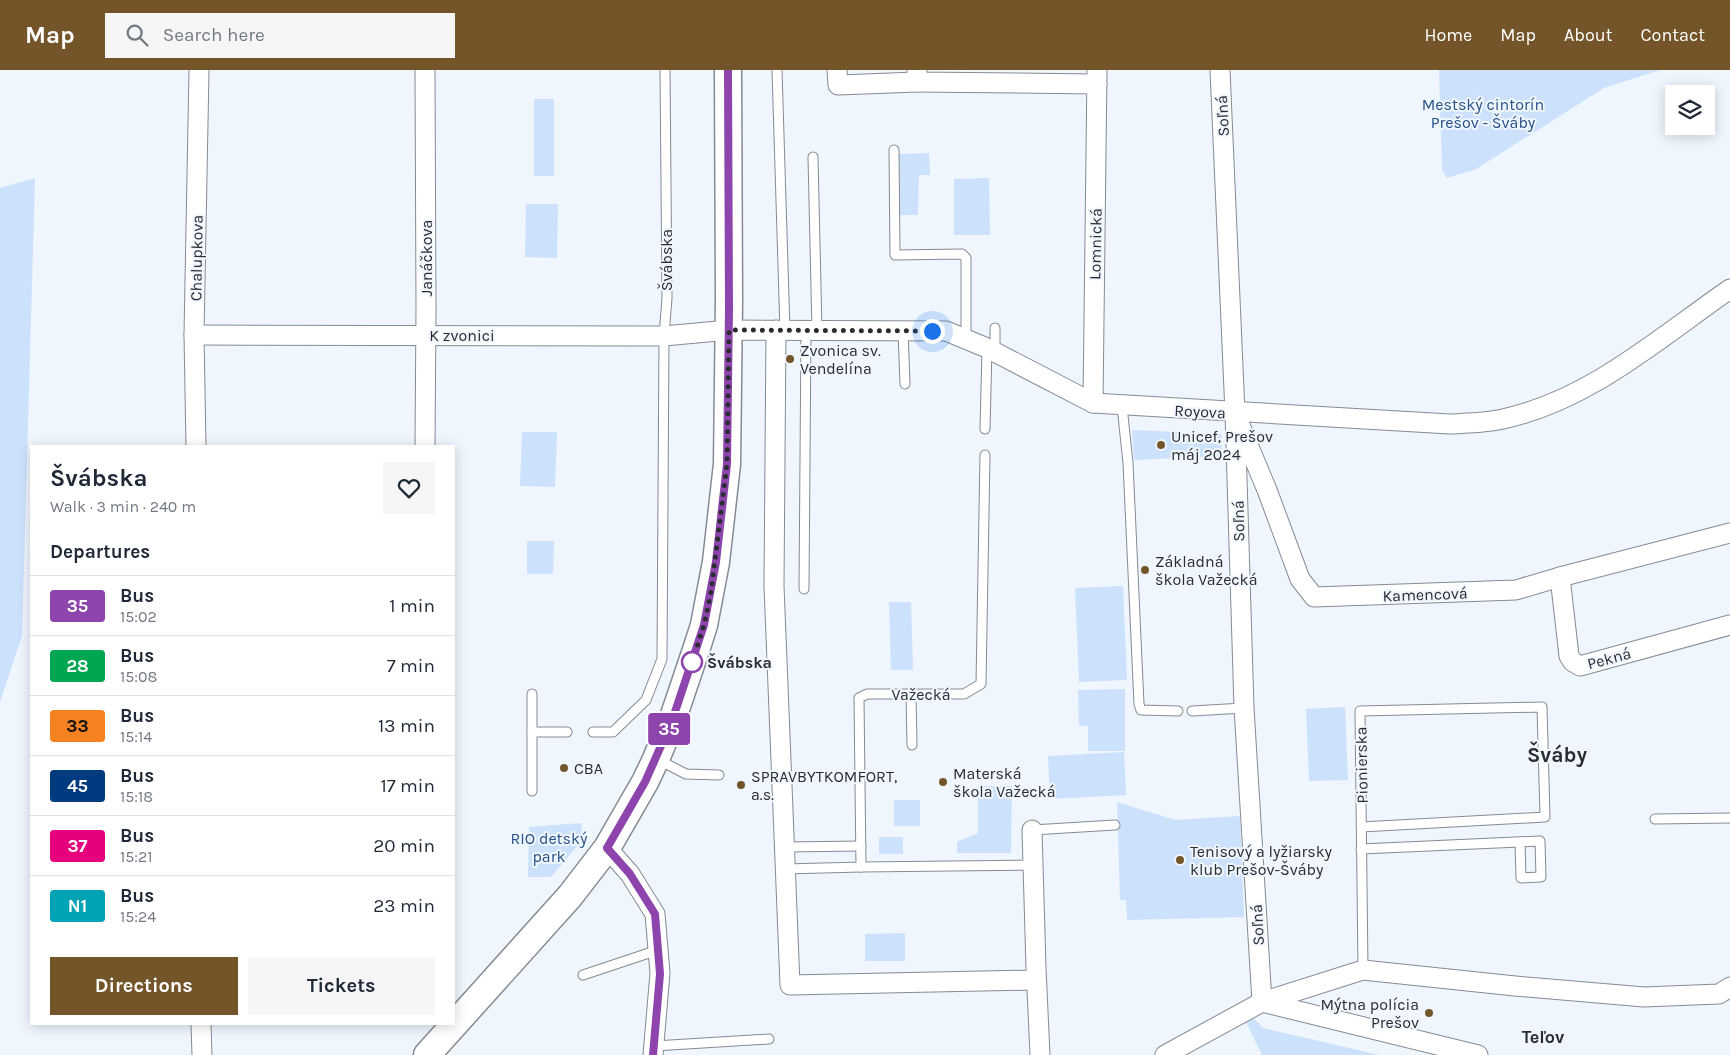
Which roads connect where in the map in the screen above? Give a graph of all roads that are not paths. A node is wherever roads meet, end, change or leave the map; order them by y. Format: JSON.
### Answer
{"nodes":[{"id":1,"x":199,"y":70,"type":"edge"},
{"id":2,"x":425,"y":70,"type":"edge"},
{"id":3,"x":665,"y":70,"type":"edge"},
{"id":4,"x":728,"y":70,"type":"edge"},
{"id":5,"x":777,"y":70,"type":"edge"},
{"id":6,"x":837,"y":70,"type":"edge"},
{"id":7,"x":1220,"y":70,"type":"edge"},
{"id":8,"x":917,"y":76,"type":"edge"},
{"id":9,"x":1097,"y":77,"type":"edge"},
{"id":10,"x":894,"y":150,"type":"dead end"},
{"id":11,"x":813,"y":157,"type":"dead end"},
{"id":12,"x":1730,"y":289,"type":"edge"},
{"id":13,"x":995,"y":328,"type":"dead end"},
{"id":14,"x":729,"y":330,"type":"junction"},
{"id":15,"x":781,"y":331,"type":"junction"},
{"id":16,"x":811,"y":331,"type":"junction"},
{"id":17,"x":903,"y":331,"type":"junction"},
{"id":18,"x":194,"y":335,"type":"junction"},
{"id":19,"x":426,"y":336,"type":"junction"},
{"id":20,"x":664,"y":336,"type":"junction"},
{"id":21,"x":966,"y":339,"type":"junction"},
{"id":22,"x":991,"y":350,"type":"junction"},
{"id":23,"x":905,"y":384,"type":"dead end"},
{"id":24,"x":1093,"y":403,"type":"junction"},
{"id":25,"x":1122,"y":406,"type":"junction"},
{"id":26,"x":1235,"y":413,"type":"junction"},
{"id":27,"x":985,"y":429,"type":"dead end"},
{"id":28,"x":196,"y":445,"type":"edge"},
{"id":29,"x":425,"y":445,"type":"edge"},
{"id":30,"x":985,"y":455,"type":"dead end"},
{"id":31,"x":1237,"y":490,"type":"junction"},
{"id":32,"x":1267,"y":490,"type":"junction"},
{"id":33,"x":1730,"y":533,"type":"edge"},
{"id":34,"x":1560,"y":577,"type":"junction"},
{"id":35,"x":804,"y":589,"type":"dead end"},
{"id":36,"x":1730,"y":625,"type":"edge"},
{"id":37,"x":532,"y":694,"type":"dead end"},
{"id":38,"x":911,"y":694,"type":"junction"},
{"id":39,"x":1244,"y":708,"type":"junction"},
{"id":40,"x":1178,"y":711,"type":"dead end"},
{"id":41,"x":1192,"y":711,"type":"dead end"},
{"id":42,"x":532,"y":732,"type":"junction"},
{"id":43,"x":567,"y":732,"type":"dead end"},
{"id":44,"x":593,"y":732,"type":"dead end"},
{"id":45,"x":912,"y":745,"type":"dead end"},
{"id":46,"x":656,"y":759,"type":"junction"},
{"id":47,"x":719,"y":775,"type":"dead end"},
{"id":48,"x":532,"y":791,"type":"dead end"},
{"id":49,"x":1730,"y":818,"type":"edge"},
{"id":50,"x":1655,"y":819,"type":"dead end"},
{"id":51,"x":1115,"y":825,"type":"dead end"},
{"id":52,"x":1361,"y":827,"type":"junction"},
{"id":53,"x":1032,"y":830,"type":"joint"},
{"id":54,"x":1520,"y":842,"type":"junction"},
{"id":55,"x":860,"y":846,"type":"junction"},
{"id":56,"x":784,"y":847,"type":"junction"},
{"id":57,"x":607,"y":848,"type":"junction"},
{"id":58,"x":1361,"y":849,"type":"junction"},
{"id":59,"x":1033,"y":865,"type":"junction"},
{"id":60,"x":861,"y":867,"type":"junction"},
{"id":61,"x":785,"y":869,"type":"junction"},
{"id":62,"x":658,"y":950,"type":"junction"},
{"id":63,"x":1362,"y":970,"type":"junction"},
{"id":64,"x":583,"y":975,"type":"dead end"},
{"id":65,"x":1036,"y":980,"type":"junction"},
{"id":66,"x":1730,"y":987,"type":"edge"},
{"id":67,"x":1262,"y":1002,"type":"junction"},
{"id":68,"x":455,"y":1024,"type":"edge"},
{"id":69,"x":202,"y":1025,"type":"edge"},
{"id":70,"x":454,"y":1025,"type":"edge"},
{"id":71,"x":769,"y":1039,"type":"dead end"},
{"id":72,"x":654,"y":1050,"type":"edge"},
{"id":73,"x":202,"y":1055,"type":"edge"},
{"id":74,"x":427,"y":1055,"type":"edge"},
{"id":75,"x":1040,"y":1055,"type":"edge"},
{"id":76,"x":1165,"y":1055,"type":"edge"},
{"id":77,"x":1478,"y":1055,"type":"edge"}],
"edges":[{"from":1,"to":18,"type":"street","name":"Chalupkova"},
{"from":2,"to":19,"type":"street","name":"Janáčkova"},
{"from":3,"to":20,"type":"lane","name":"Švábska"},
{"from":4,"to":14,"type":"street"},
{"from":5,"to":15,"type":"lane"},
{"from":6,"to":8,"type":"street"},
{"from":7,"to":26,"type":"street","name":"Soľná"},
{"from":8,"to":9,"type":"street","name":"Lomnická"},
{"from":9,"to":24,"type":"street","name":"Lomnická"},
{"from":10,"to":21,"type":"lane"},
{"from":11,"to":16,"type":"lane"},
{"from":12,"to":26,"type":"street","name":"Royova"},
{"from":13,"to":22,"type":"lane"},
{"from":14,"to":15,"type":"street","name":"Royova"},
{"from":14,"to":20,"type":"street","name":"K zvonici"},
{"from":14,"to":46,"type":"street"},
{"from":15,"to":16,"type":"street","name":"Royova"},
{"from":15,"to":56,"type":"street"},
{"from":16,"to":17,"type":"street","name":"Royova"},
{"from":16,"to":35,"type":"lane"},
{"from":17,"to":21,"type":"street","name":"Royova"},
{"from":17,"to":23,"type":"lane"},
{"from":18,"to":19,"type":"street","name":"K zvonici"},
{"from":18,"to":28,"type":"street","name":"Chalupkova"},
{"from":19,"to":20,"type":"street","name":"K zvonici"},
{"from":19,"to":29,"type":"street","name":"Janáčkova"},
{"from":20,"to":44,"type":"lane","name":"Švábska"},
{"from":21,"to":22,"type":"street","name":"Royova"},
{"from":22,"to":24,"type":"street","name":"Royova"},
{"from":22,"to":27,"type":"lane"},
{"from":24,"to":25,"type":"street","name":"Royova"},
{"from":25,"to":26,"type":"street","name":"Royova"},
{"from":25,"to":40,"type":"lane"},
{"from":26,"to":31,"type":"street","name":"Soľná"},
{"from":26,"to":32,"type":"street","name":"Kamencová"},
{"from":30,"to":38,"type":"lane","name":"Važecká"},
{"from":31,"to":32,"type":"street"},
{"from":31,"to":39,"type":"street","name":"Soľná"},
{"from":32,"to":34,"type":"street","name":"Kamencová"},
{"from":33,"to":34,"type":"street","name":"Kamencová"},
{"from":34,"to":36,"type":"street","name":"Pekná"},
{"from":37,"to":42,"type":"lane"},
{"from":38,"to":45,"type":"lane"},
{"from":38,"to":55,"type":"lane","name":"Važecká"},
{"from":39,"to":41,"type":"lane"},
{"from":39,"to":67,"type":"street","name":"Soľná"},
{"from":42,"to":43,"type":"lane"},
{"from":42,"to":48,"type":"lane"},
{"from":46,"to":47,"type":"lane"},
{"from":46,"to":57,"type":"street"},
{"from":49,"to":50,"type":"lane"},
{"from":51,"to":53,"type":"lane"},
{"from":52,"to":52,"type":"lane","name":"Pionierska"},
{"from":52,"to":58,"type":"lane","name":"Pionierska"},
{"from":53,"to":59,"type":"street"},
{"from":54,"to":54,"type":"lane"},
{"from":54,"to":58,"type":"lane"},
{"from":55,"to":56,"type":"lane"},
{"from":55,"to":60,"type":"lane","name":"Važecká"},
{"from":56,"to":61,"type":"street"},
{"from":57,"to":62,"type":"street"},
{"from":57,"to":68,"type":"street"},
{"from":58,"to":63,"type":"lane","name":"Pionierska"},
{"from":59,"to":60,"type":"lane"},
{"from":59,"to":65,"type":"street"},
{"from":60,"to":61,"type":"lane"},
{"from":61,"to":65,"type":"street"},
{"from":62,"to":64,"type":"lane"},
{"from":62,"to":72,"type":"street"},
{"from":63,"to":66,"type":"street"},
{"from":63,"to":67,"type":"street"},
{"from":65,"to":75,"type":"street"},
{"from":67,"to":76,"type":"street"},
{"from":67,"to":77,"type":"street"},
{"from":69,"to":73,"type":"street"},
{"from":70,"to":74,"type":"street"},
{"from":71,"to":72,"type":"lane"}]}
